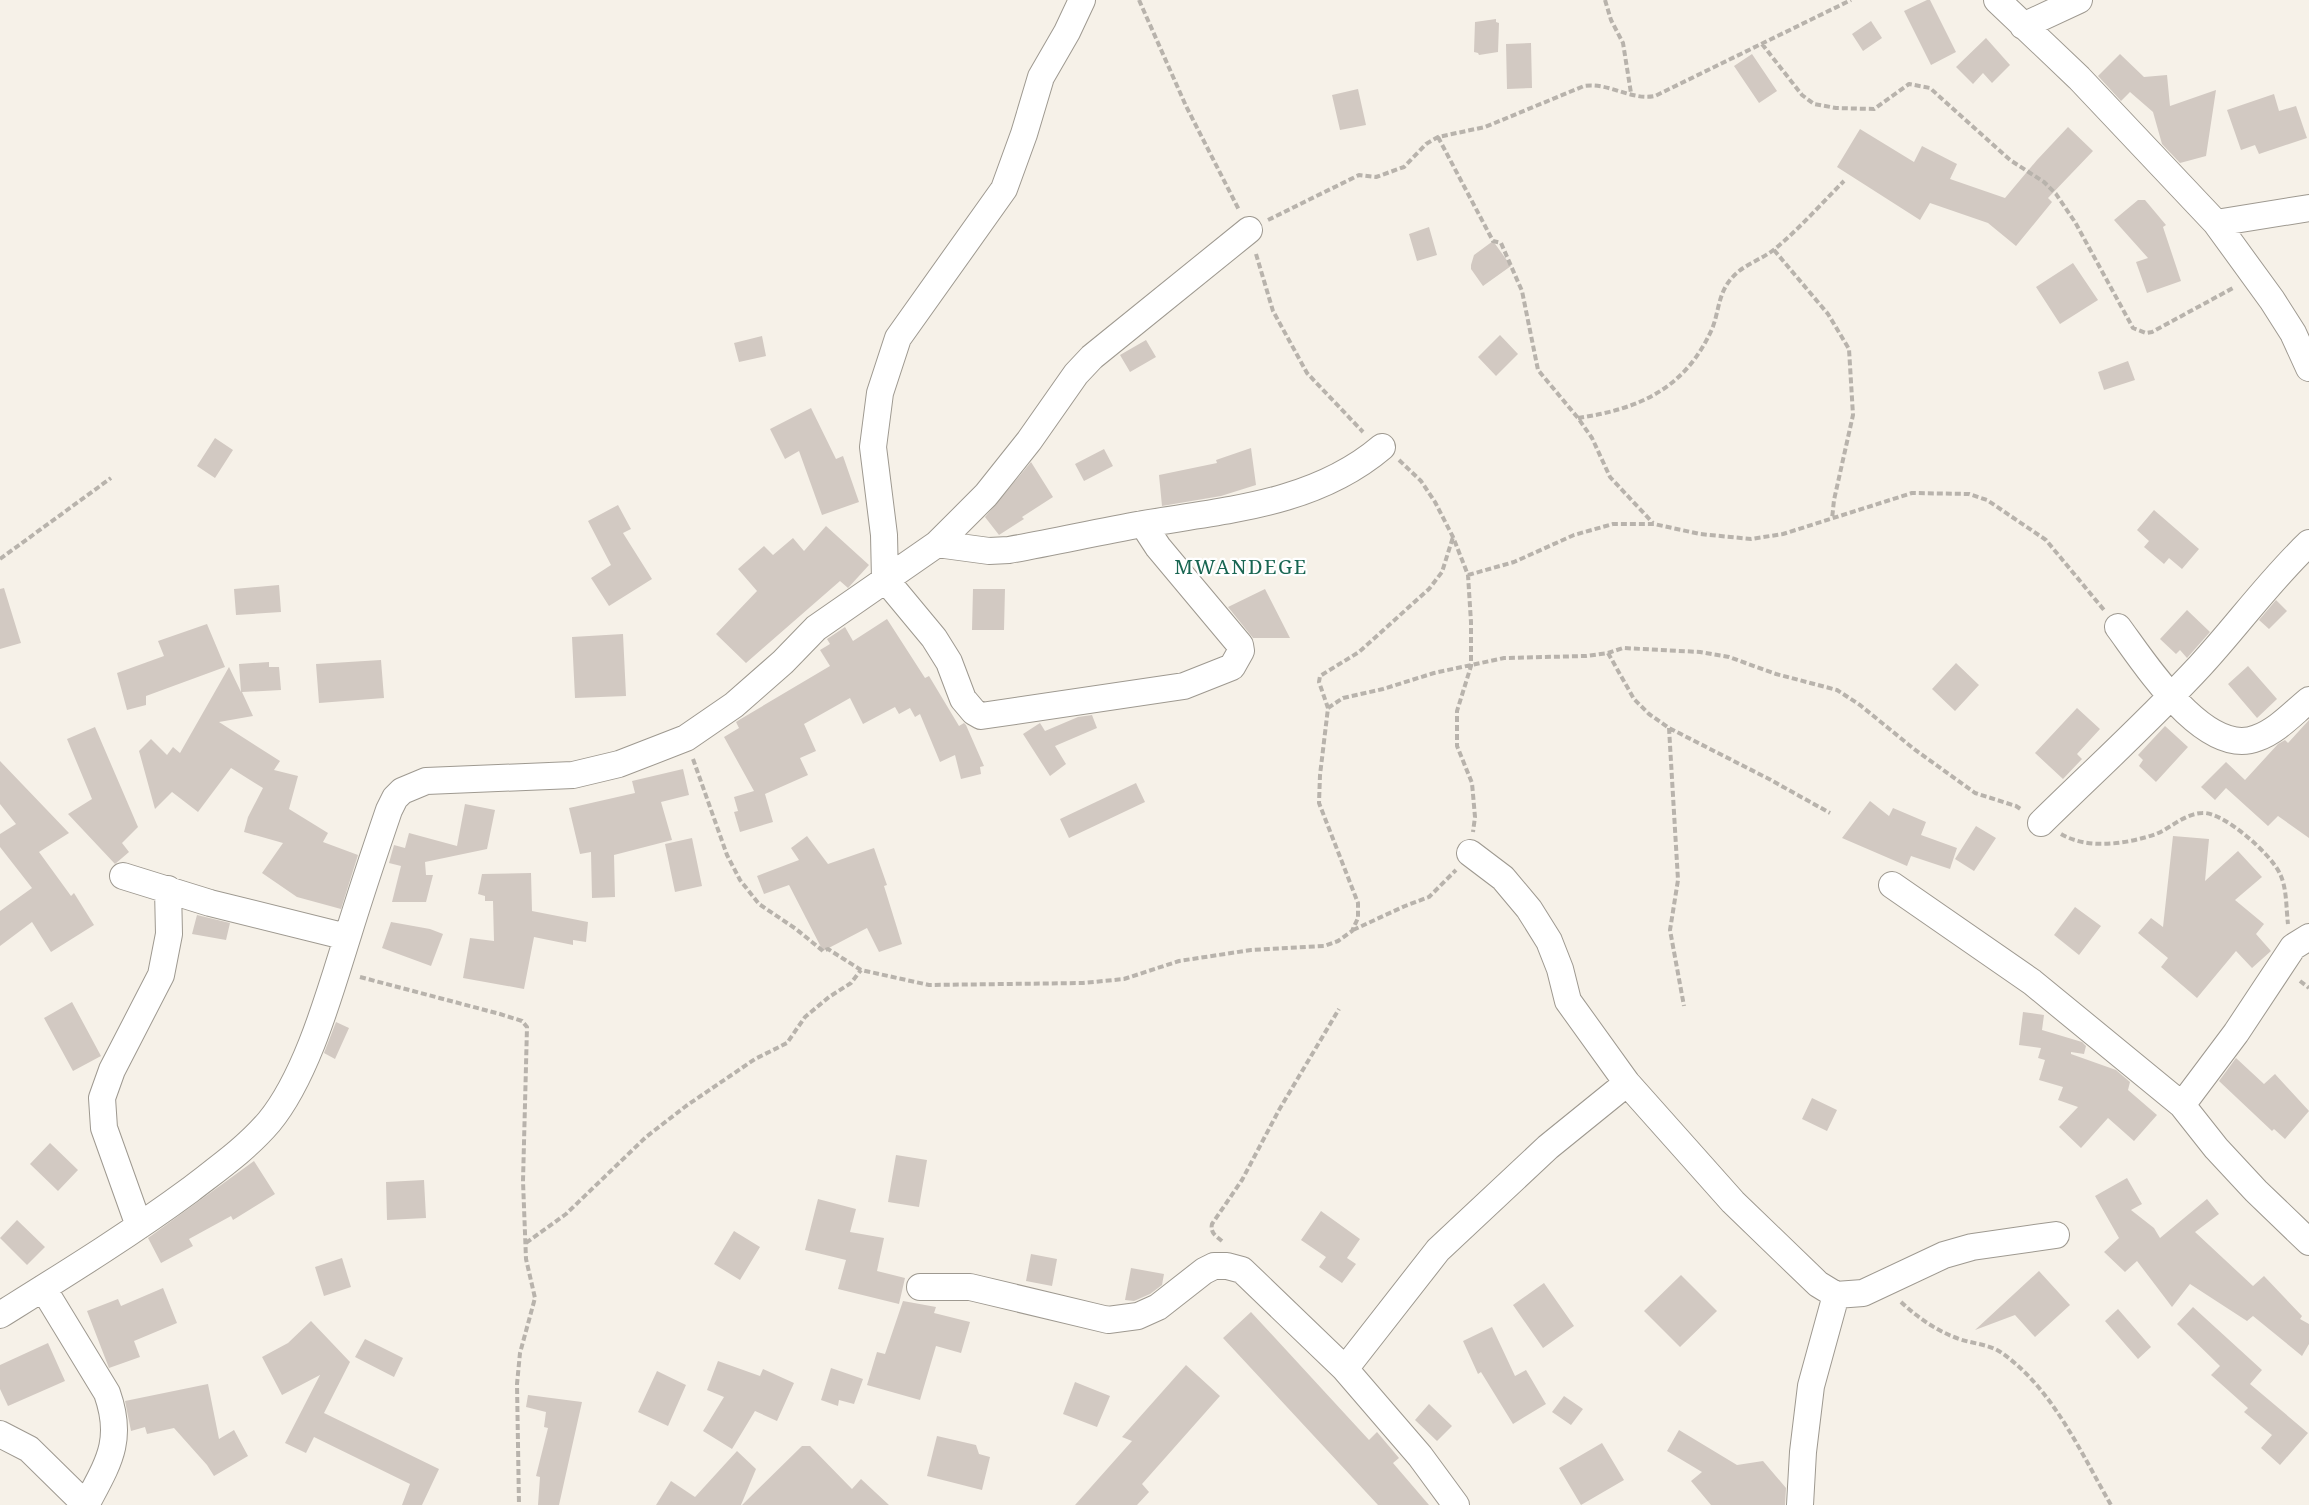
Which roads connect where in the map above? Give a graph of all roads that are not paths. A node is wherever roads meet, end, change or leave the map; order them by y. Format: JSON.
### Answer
{"nodes":[{"id":1,"x":1082,"y":0,"type":"edge"},
{"id":2,"x":1997,"y":0,"type":"edge"},
{"id":3,"x":2079,"y":0,"type":"edge"},
{"id":4,"x":2023,"y":26,"type":"junction"},
{"id":5,"x":2309,"y":208,"type":"edge"},
{"id":6,"x":2216,"y":224,"type":"junction"},
{"id":7,"x":1249,"y":230,"type":"road end"},
{"id":8,"x":2309,"y":368,"type":"edge"},
{"id":9,"x":1382,"y":447,"type":"dead end"},
{"id":10,"x":1143,"y":524,"type":"junction"},
{"id":11,"x":2309,"y":543,"type":"edge"},
{"id":12,"x":937,"y":544,"type":"junction"},
{"id":13,"x":885,"y":579,"type":"junction"},
{"id":14,"x":2118,"y":627,"type":"road end"},
{"id":15,"x":2172,"y":696,"type":"junction"},
{"id":16,"x":2309,"y":700,"type":"edge"},
{"id":17,"x":2041,"y":823,"type":"road end"},
{"id":18,"x":1470,"y":853,"type":"dead end"},
{"id":19,"x":123,"y":876,"type":"dead end"},
{"id":20,"x":1892,"y":885,"type":"dead end"},
{"id":21,"x":168,"y":889,"type":"junction"},
{"id":22,"x":347,"y":937,"type":"junction"},
{"id":23,"x":2301,"y":942,"type":"edge"},
{"id":24,"x":1627,"y":1083,"type":"junction"},
{"id":25,"x":2182,"y":1105,"type":"junction"},
{"id":26,"x":139,"y":1226,"type":"junction"},
{"id":27,"x":2056,"y":1235,"type":"dead end"},
{"id":28,"x":2309,"y":1242,"type":"edge"},
{"id":29,"x":920,"y":1287,"type":"dead end"},
{"id":30,"x":43,"y":1288,"type":"junction"},
{"id":31,"x":1836,"y":1295,"type":"junction"},
{"id":32,"x":0,"y":1315,"type":"edge"},
{"id":33,"x":1345,"y":1369,"type":"junction"},
{"id":34,"x":0,"y":1434,"type":"edge"},
{"id":35,"x":86,"y":1505,"type":"edge"},
{"id":36,"x":1456,"y":1505,"type":"edge"},
{"id":37,"x":1800,"y":1505,"type":"edge"}],
"edges":[{"from":1,"to":13,"type":"street"},
{"from":2,"to":4,"type":"street"},
{"from":3,"to":4,"type":"street"},
{"from":4,"to":6,"type":"street"},
{"from":5,"to":6,"type":"street"},
{"from":6,"to":8,"type":"street"},
{"from":7,"to":12,"type":"street"},
{"from":9,"to":10,"type":"street"},
{"from":10,"to":12,"type":"street"},
{"from":10,"to":13,"type":"street"},
{"from":11,"to":15,"type":"street"},
{"from":12,"to":13,"type":"street"},
{"from":13,"to":22,"type":"street"},
{"from":14,"to":15,"type":"street"},
{"from":15,"to":16,"type":"street"},
{"from":15,"to":17,"type":"street"},
{"from":18,"to":24,"type":"street"},
{"from":19,"to":21,"type":"street"},
{"from":20,"to":25,"type":"street"},
{"from":21,"to":22,"type":"street"},
{"from":21,"to":26,"type":"street"},
{"from":22,"to":26,"type":"street"},
{"from":23,"to":25,"type":"street"},
{"from":24,"to":31,"type":"street"},
{"from":24,"to":33,"type":"street"},
{"from":25,"to":28,"type":"street"},
{"from":26,"to":30,"type":"street"},
{"from":27,"to":31,"type":"street"},
{"from":29,"to":33,"type":"street"},
{"from":30,"to":32,"type":"street"},
{"from":30,"to":35,"type":"street"},
{"from":31,"to":37,"type":"street"},
{"from":33,"to":36,"type":"street"},
{"from":34,"to":35,"type":"street"}]}
